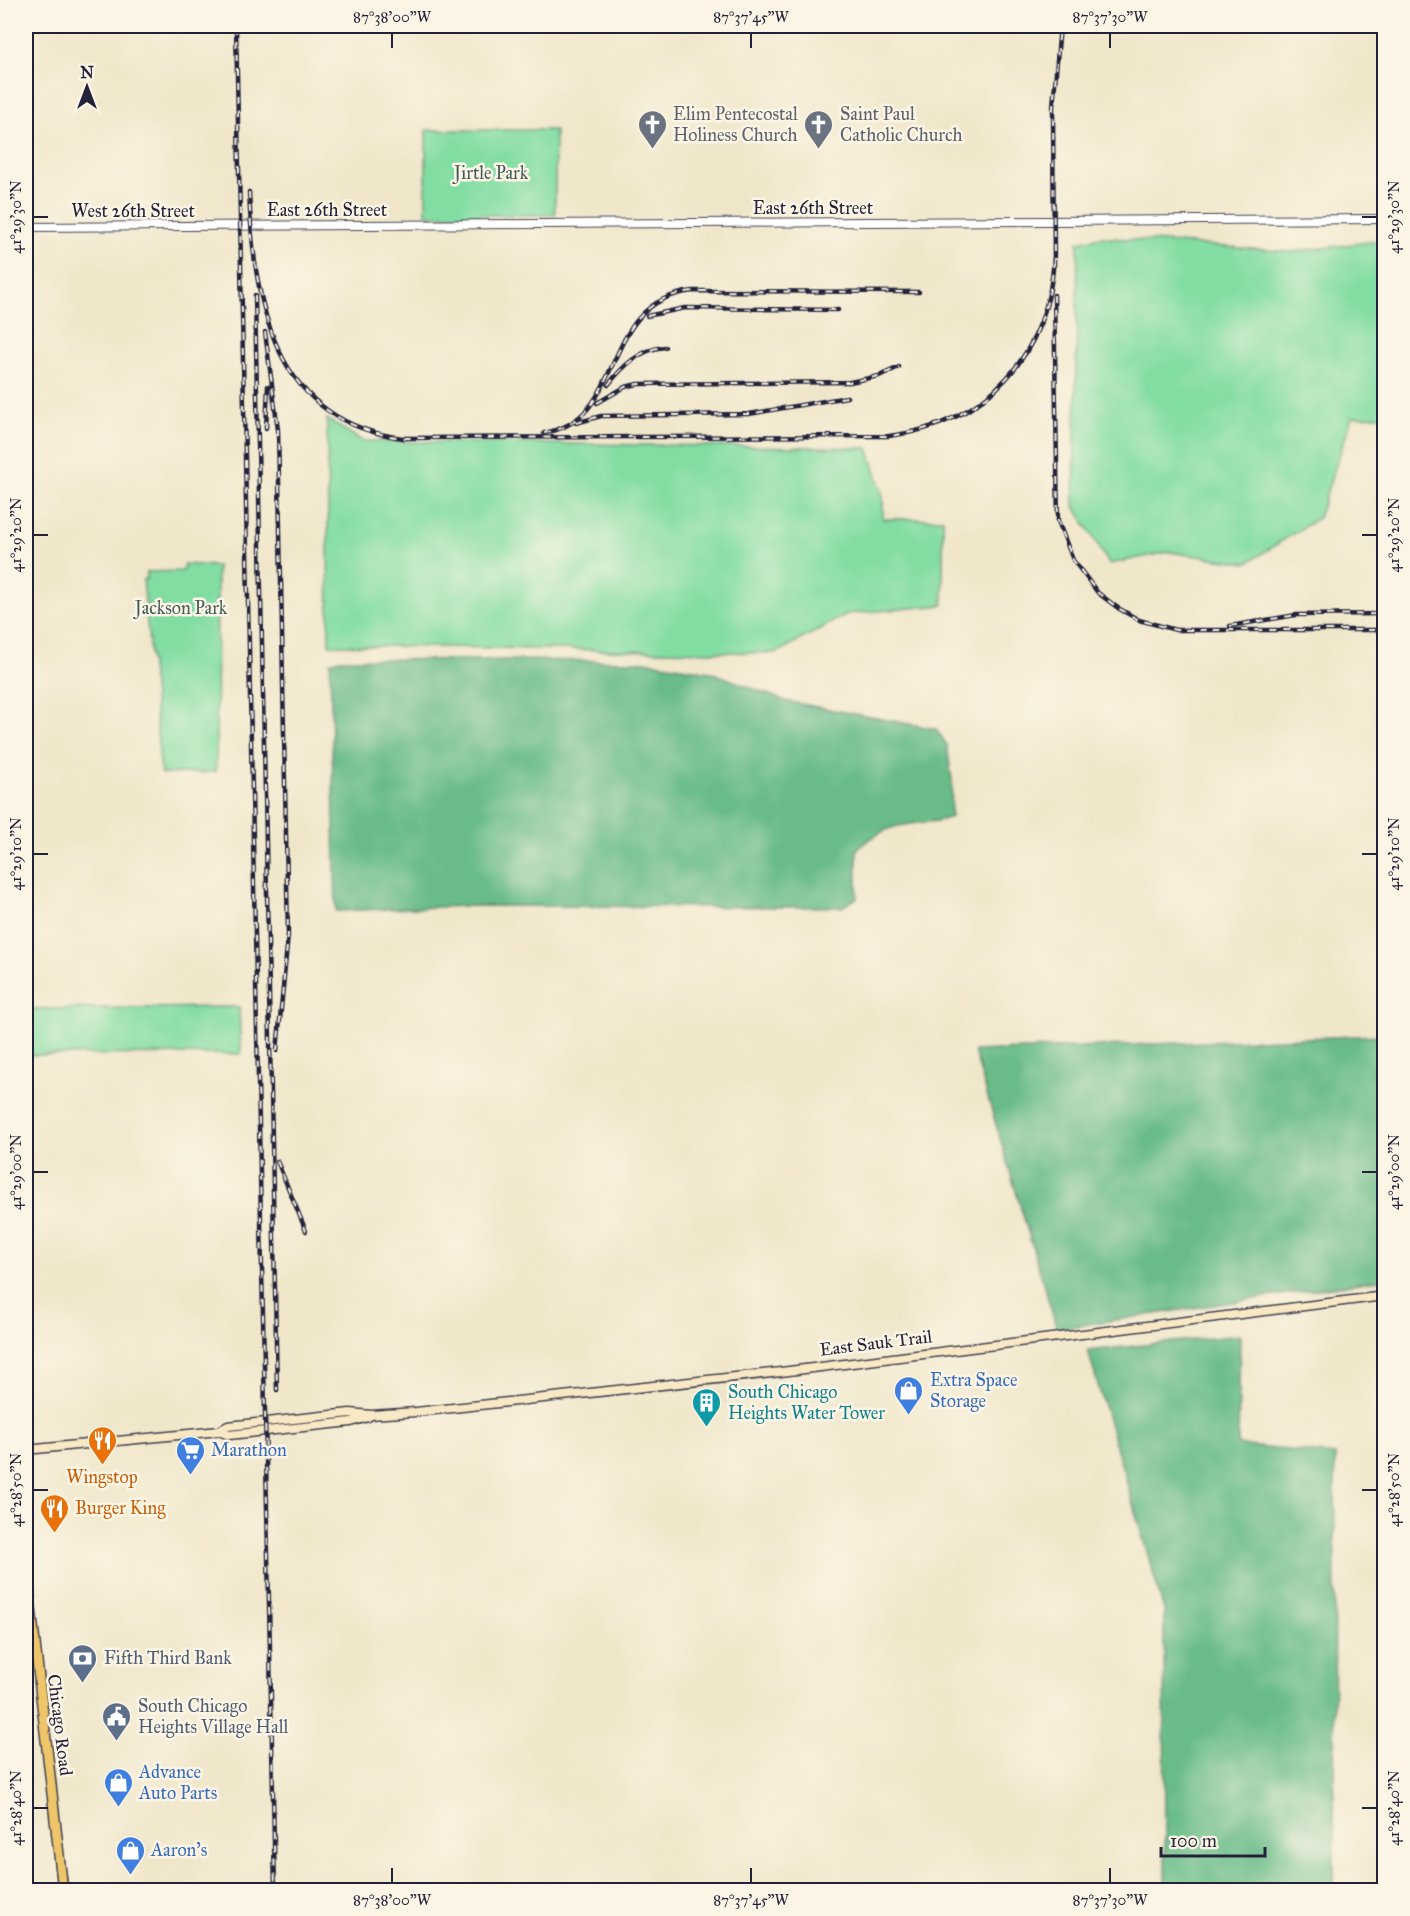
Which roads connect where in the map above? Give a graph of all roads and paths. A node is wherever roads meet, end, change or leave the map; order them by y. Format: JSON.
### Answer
{"nodes":[{"id":1,"x":1384,"y":219,"type":"edge"},
{"id":2,"x":241,"y":225,"type":"joint"},
{"id":3,"x":26,"y":227,"type":"edge"},
{"id":4,"x":1384,"y":1296,"type":"edge"},
{"id":5,"x":371,"y":1416,"type":"junction"},
{"id":6,"x":219,"y":1431,"type":"junction"},
{"id":7,"x":26,"y":1450,"type":"edge"},
{"id":8,"x":26,"y":1564,"type":"edge"},
{"id":9,"x":63,"y":1890,"type":"edge"}],
"edges":[{"from":1,"to":2,"type":"street","name":"East 26th Street"},
{"from":2,"to":3,"type":"street","name":"West 26th Street"},
{"from":4,"to":5,"type":"main road","name":"East Sauk Trail"},
{"from":5,"to":6,"type":"main road","name":"East Sauk Trail"},
{"from":5,"to":6,"type":"main road","name":"East Sauk Trail"},
{"from":6,"to":7,"type":"main road"},
{"from":8,"to":9,"type":"main road","name":"Chicago Road"}]}
